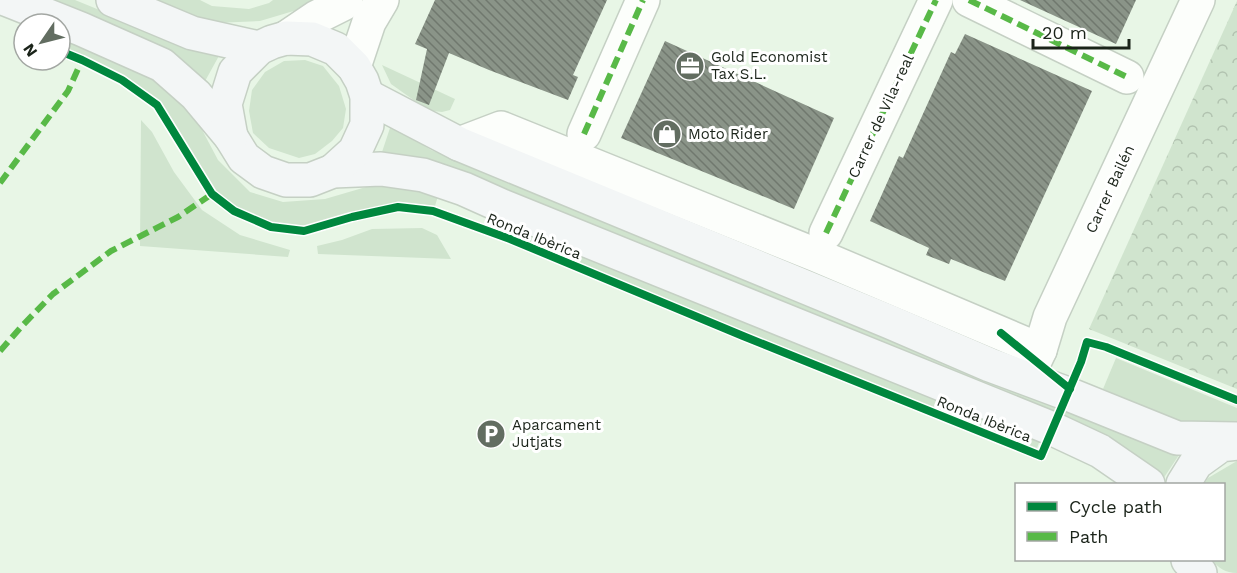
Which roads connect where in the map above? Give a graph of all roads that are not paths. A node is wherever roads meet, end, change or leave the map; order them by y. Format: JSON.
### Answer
{"nodes":[{"id":1,"x":8,"y":0,"type":"edge"},
{"id":2,"x":113,"y":0,"type":"edge"},
{"id":3,"x":346,"y":0,"type":"edge"},
{"id":4,"x":382,"y":0,"type":"edge"},
{"id":5,"x":643,"y":0,"type":"edge"},
{"id":6,"x":936,"y":0,"type":"edge"},
{"id":7,"x":969,"y":0,"type":"edge"},
{"id":8,"x":1198,"y":0,"type":"edge"},
{"id":9,"x":272,"y":43,"type":"junction"},
{"id":10,"x":1127,"y":77,"type":"dead end"},
{"id":11,"x":361,"y":81,"type":"junction"},
{"id":12,"x":585,"y":134,"type":"dead end"},
{"id":13,"x":231,"y":137,"type":"junction"},
{"id":14,"x":459,"y":144,"type":"junction"},
{"id":15,"x":333,"y":171,"type":"junction"},
{"id":16,"x":826,"y":233,"type":"dead end"},
{"id":17,"x":1040,"y":350,"type":"junction"},
{"id":18,"x":1027,"y":379,"type":"junction"},
{"id":19,"x":1237,"y":441,"type":"edge"},
{"id":20,"x":1147,"y":483,"type":"edge"},
{"id":21,"x":1184,"y":483,"type":"edge"},
{"id":22,"x":1189,"y":561,"type":"edge"},
{"id":23,"x":1200,"y":573,"type":"edge"}],
"edges":[{"from":1,"to":13,"type":"street","name":"Ronda Ibèrica"},
{"from":2,"to":9,"type":"street"},
{"from":3,"to":9,"type":"street","name":"Ronda Ibèrica"},
{"from":4,"to":11,"type":"street","name":"Ronda Ibèrica"},
{"from":5,"to":12,"type":"street"},
{"from":6,"to":16,"type":"street","name":"Carrer de Vila-real"},
{"from":7,"to":10,"type":"street"},
{"from":8,"to":17,"type":"street","name":"Carrer Bailén"},
{"from":9,"to":11,"type":"street"},
{"from":9,"to":13,"type":"street","name":"Ronda Ibèrica"},
{"from":11,"to":14,"type":"street"},
{"from":11,"to":15,"type":"street","name":"Ronda Ibèrica"},
{"from":13,"to":15,"type":"street","name":"Ronda Ibèrica"},
{"from":14,"to":17,"type":"street"},
{"from":14,"to":18,"type":"street"},
{"from":15,"to":20,"type":"street","name":"Ronda Ibèrica"},
{"from":17,"to":18,"type":"street","name":"Carrer Bailén"},
{"from":18,"to":19,"type":"street"},
{"from":19,"to":21,"type":"street"},
{"from":22,"to":23,"type":"street"}]}
